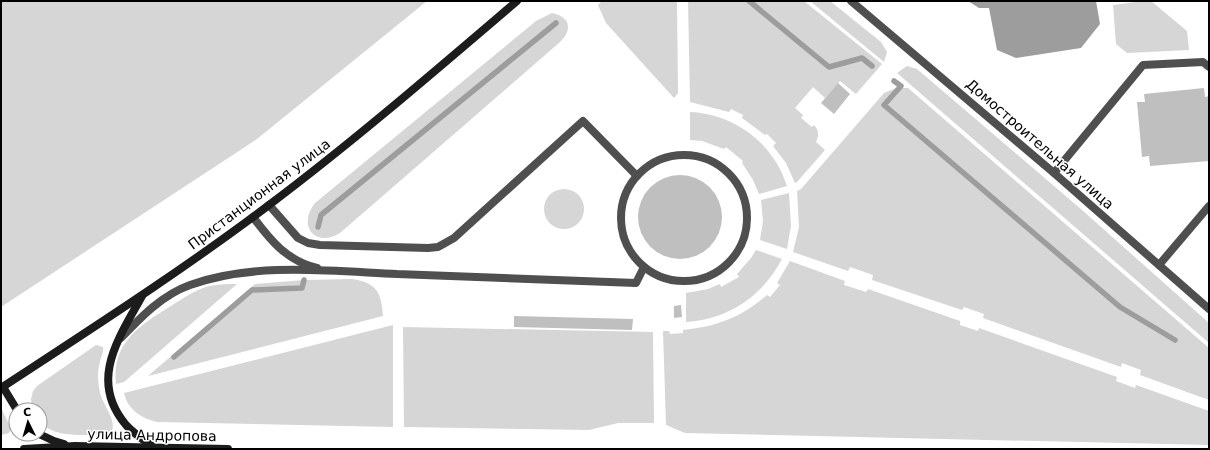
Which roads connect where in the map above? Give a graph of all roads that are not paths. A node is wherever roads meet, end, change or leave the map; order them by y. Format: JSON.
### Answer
{"nodes":[{"id":1,"x":517,"y":1,"type":"edge"},
{"id":2,"x":851,"y":1,"type":"edge"},
{"id":3,"x":1209,"y":67,"type":"edge"},
{"id":4,"x":1054,"y":173,"type":"junction"},
{"id":5,"x":637,"y":176,"type":"junction"},
{"id":6,"x":269,"y":205,"type":"junction"},
{"id":7,"x":1209,"y":206,"type":"edge"},
{"id":8,"x":253,"y":217,"type":"junction"},
{"id":9,"x":1159,"y":265,"type":"junction"},
{"id":10,"x":644,"y":267,"type":"junction"},
{"id":11,"x":331,"y":271,"type":"junction"},
{"id":12,"x":143,"y":294,"type":"junction"},
{"id":13,"x":1209,"y":309,"type":"edge"},
{"id":14,"x":116,"y":343,"type":"junction"},
{"id":15,"x":2,"y":388,"type":"edge"},
{"id":16,"x":12,"y":402,"type":"edge"},
{"id":17,"x":48,"y":438,"type":"edge"},
{"id":18,"x":75,"y":446,"type":"junction"},
{"id":19,"x":126,"y":448,"type":"edge"},
{"id":20,"x":155,"y":448,"type":"junction"},
{"id":21,"x":24,"y":449,"type":"edge"},
{"id":22,"x":228,"y":449,"type":"edge"}],
"edges":[{"from":1,"to":6,"type":"main road","name":"Пристанционная улица"},
{"from":2,"to":4,"type":"street","name":"Домостроительная улица"},
{"from":3,"to":4,"type":"street"},
{"from":4,"to":9,"type":"street","name":"Домостроительная улица"},
{"from":5,"to":6,"type":"street"},
{"from":5,"to":10,"type":"street"},
{"from":5,"to":10,"type":"street"},
{"from":6,"to":8,"type":"main road","name":"Пристанционная улица"},
{"from":7,"to":9,"type":"street"},
{"from":8,"to":11,"type":"street"},
{"from":8,"to":12,"type":"main road","name":"Пристанционная улица"},
{"from":9,"to":13,"type":"street","name":"Домостроительная улица"},
{"from":10,"to":11,"type":"street"},
{"from":11,"to":14,"type":"street"},
{"from":12,"to":14,"type":"main road"},
{"from":12,"to":15,"type":"main road","name":"Пристанционная улица"},
{"from":14,"to":20,"type":"main road"},
{"from":15,"to":16,"type":"main road"},
{"from":17,"to":18,"type":"main road","name":"улица Андропова"},
{"from":18,"to":19,"type":"main road","name":"улица Андропова"},
{"from":18,"to":21,"type":"main road","name":"улица Андропова"},
{"from":19,"to":20,"type":"main road","name":"улица Андропова"},
{"from":20,"to":22,"type":"main road","name":"улица Андропова"}]}
